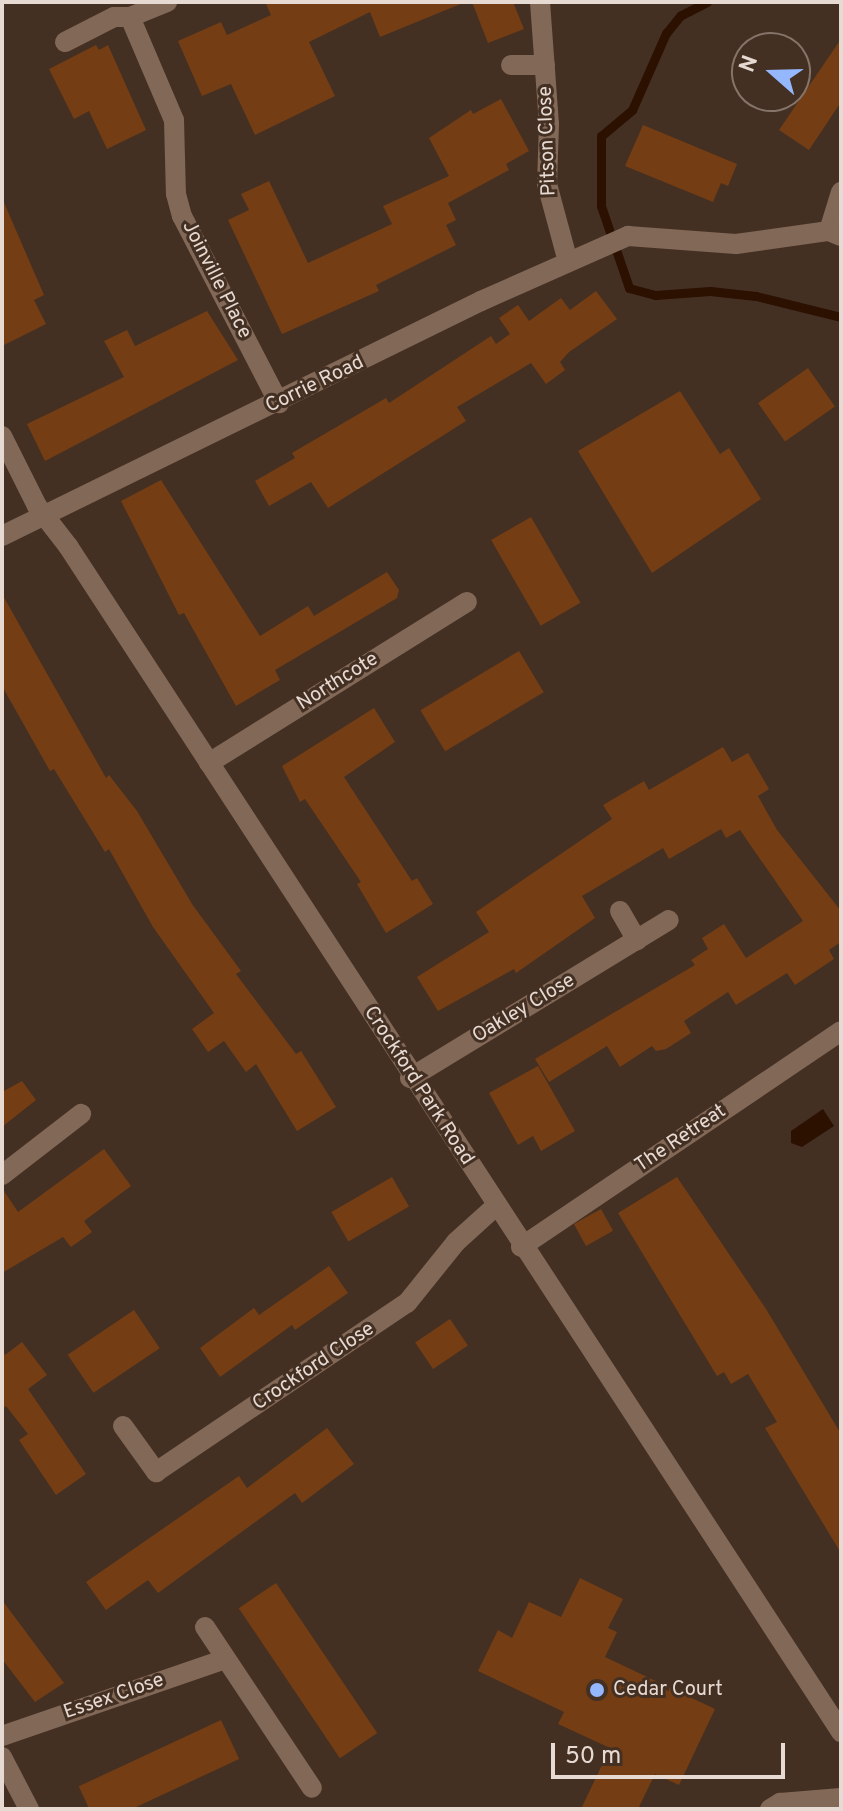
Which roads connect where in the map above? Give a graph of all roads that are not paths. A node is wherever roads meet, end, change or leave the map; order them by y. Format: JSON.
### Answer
{"nodes":[{"id":1,"x":167,"y":2,"type":"edge"},
{"id":2,"x":540,"y":2,"type":"edge"},
{"id":3,"x":130,"y":17,"type":"junction"},
{"id":4,"x":65,"y":42,"type":"dead end"},
{"id":5,"x":511,"y":65,"type":"dead end"},
{"id":6,"x":545,"y":65,"type":"junction"},
{"id":7,"x":841,"y":192,"type":"edge"},
{"id":8,"x":835,"y":234,"type":"edge"},
{"id":9,"x":568,"y":262,"type":"junction"},
{"id":10,"x":279,"y":403,"type":"junction"},
{"id":11,"x":2,"y":436,"type":"edge"},
{"id":12,"x":44,"y":515,"type":"junction"},
{"id":13,"x":2,"y":536,"type":"edge"},
{"id":14,"x":467,"y":602,"type":"dead end"},
{"id":15,"x":209,"y":763,"type":"junction"},
{"id":16,"x":620,"y":911,"type":"dead end"},
{"id":17,"x":669,"y":920,"type":"dead end"},
{"id":18,"x":637,"y":940,"type":"junction"},
{"id":19,"x":841,"y":1031,"type":"edge"},
{"id":20,"x":410,"y":1078,"type":"junction"},
{"id":21,"x":81,"y":1114,"type":"dead end"},
{"id":22,"x":2,"y":1175,"type":"edge"},
{"id":23,"x":497,"y":1205,"type":"junction"},
{"id":24,"x":521,"y":1247,"type":"junction"},
{"id":25,"x":123,"y":1426,"type":"dead end"},
{"id":26,"x":205,"y":1627,"type":"dead end"},
{"id":27,"x":225,"y":1659,"type":"junction"},
{"id":28,"x":841,"y":1732,"type":"edge"},
{"id":29,"x":2,"y":1736,"type":"edge"},
{"id":30,"x":2,"y":1757,"type":"edge"},
{"id":31,"x":312,"y":1788,"type":"dead end"},
{"id":32,"x":841,"y":1798,"type":"edge"},
{"id":33,"x":29,"y":1809,"type":"edge"},
{"id":34,"x":770,"y":1809,"type":"edge"}],
"edges":[{"from":1,"to":3,"type":"street"},
{"from":2,"to":6,"type":"street","name":"Pitson Close"},
{"from":3,"to":4,"type":"street"},
{"from":3,"to":10,"type":"street","name":"Joinville Place"},
{"from":5,"to":6,"type":"street","name":"Pitson Close"},
{"from":6,"to":9,"type":"street","name":"Pitson Close"},
{"from":7,"to":8,"type":"street"},
{"from":8,"to":9,"type":"street","name":"Corrie Road"},
{"from":9,"to":10,"type":"street","name":"Corrie Road"},
{"from":10,"to":12,"type":"street","name":"Corrie Road"},
{"from":11,"to":12,"type":"street","name":"Crockford Park Road"},
{"from":12,"to":13,"type":"street","name":"Corrie Road"},
{"from":12,"to":15,"type":"street","name":"Crockford Park Road"},
{"from":14,"to":15,"type":"street","name":"Northcote"},
{"from":15,"to":20,"type":"street","name":"Crockford Park Road"},
{"from":16,"to":18,"type":"street"},
{"from":17,"to":18,"type":"street","name":"Oakley Close"},
{"from":18,"to":20,"type":"street","name":"Oakley Close"},
{"from":19,"to":24,"type":"street","name":"The Retreat"},
{"from":20,"to":23,"type":"street","name":"Crockford Park Road"},
{"from":21,"to":22,"type":"street"},
{"from":23,"to":24,"type":"street","name":"Crockford Park Road"},
{"from":23,"to":25,"type":"street","name":"Crockford Close"},
{"from":24,"to":28,"type":"street","name":"Crockford Park Road"},
{"from":26,"to":27,"type":"street"},
{"from":27,"to":29,"type":"street","name":"Essex Close"},
{"from":27,"to":31,"type":"street"},
{"from":30,"to":33,"type":"street"},
{"from":32,"to":34,"type":"street"}]}
